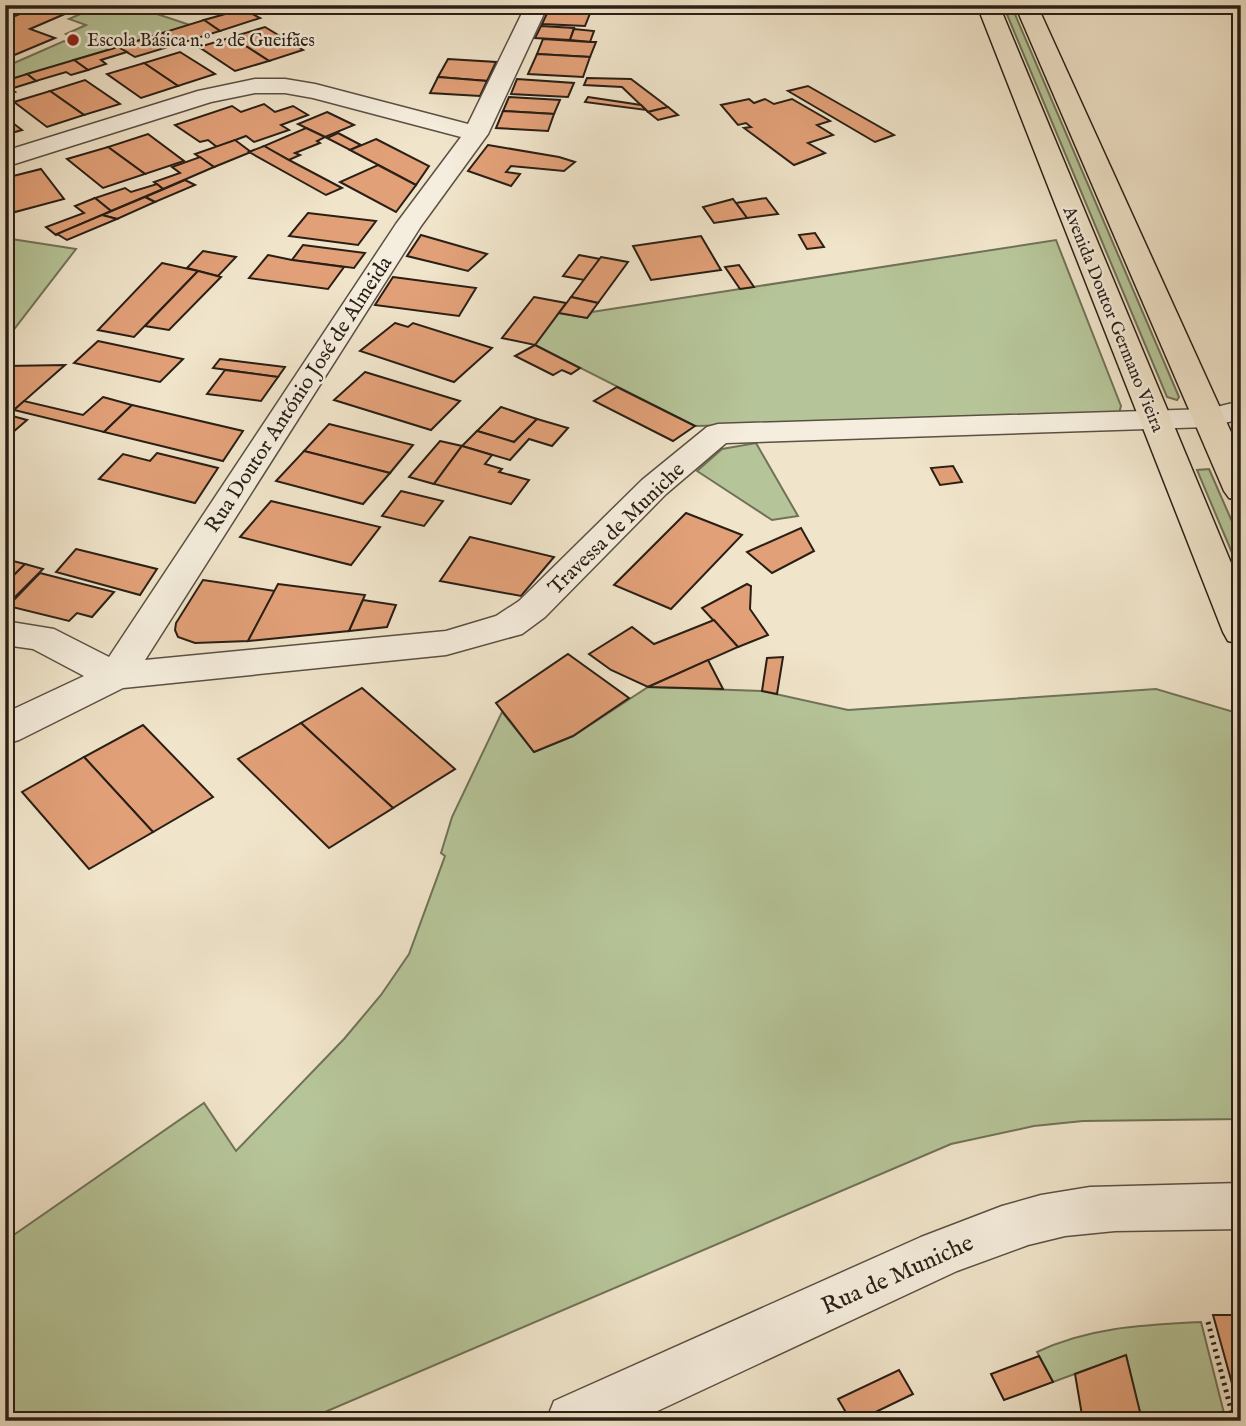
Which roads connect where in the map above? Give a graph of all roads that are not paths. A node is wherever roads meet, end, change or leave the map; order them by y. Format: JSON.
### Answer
{"nodes":[{"id":1,"x":537,"y":5,"type":"edge"},
{"id":2,"x":988,"y":5,"type":"edge"},
{"id":3,"x":1026,"y":5,"type":"edge"},
{"id":4,"x":476,"y":134,"type":"junction"},
{"id":5,"x":5,"y":159,"type":"edge"},
{"id":6,"x":1241,"y":411,"type":"edge"},
{"id":7,"x":1208,"y":418,"type":"junction"},
{"id":8,"x":1155,"y":420,"type":"junction"},
{"id":9,"x":1241,"y":491,"type":"edge"},
{"id":10,"x":1241,"y":632,"type":"edge"},
{"id":11,"x":5,"y":633,"type":"edge"},
{"id":12,"x":116,"y":676,"type":"junction"},
{"id":13,"x":5,"y":730,"type":"edge"},
{"id":14,"x":1241,"y":1206,"type":"edge"},
{"id":15,"x":574,"y":1421,"type":"edge"}],
"edges":[{"from":1,"to":4,"type":"street","name":"Rua Doutor António José de Almeida"},
{"from":2,"to":8,"type":"main road","name":"Avenida Doutor Germano Vieira"},
{"from":3,"to":7,"type":"main road"},
{"from":4,"to":5,"type":"street"},
{"from":4,"to":12,"type":"street","name":"Rua Doutor António José de Almeida"},
{"from":6,"to":7,"type":"street","name":"Travessa de Muniche"},
{"from":7,"to":8,"type":"street","name":"Travessa de Muniche"},
{"from":7,"to":9,"type":"main road"},
{"from":8,"to":10,"type":"main road","name":"Avenida Doutor Germano Vieira"},
{"from":8,"to":12,"type":"street","name":"Travessa de Muniche"},
{"from":11,"to":12,"type":"street"},
{"from":12,"to":13,"type":"street"},
{"from":14,"to":15,"type":"street","name":"Rua de Muniche"}]}
